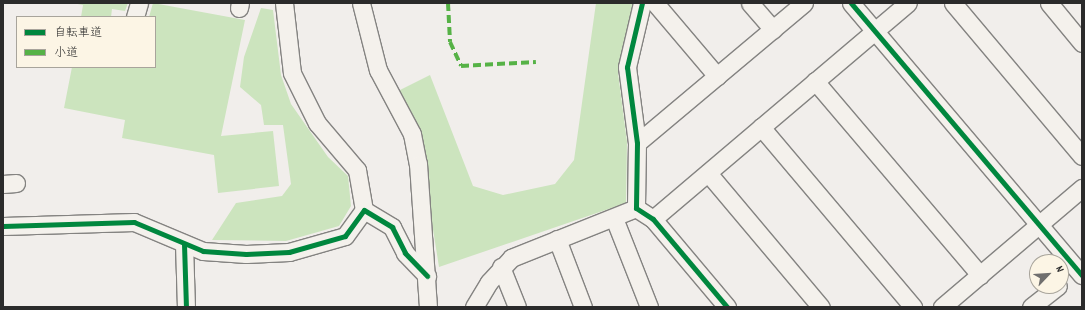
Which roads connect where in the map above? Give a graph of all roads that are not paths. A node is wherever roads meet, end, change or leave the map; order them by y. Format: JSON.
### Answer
{"nodes":[{"id":1,"x":139,"y":3,"type":"edge"},
{"id":2,"x":284,"y":3,"type":"edge"},
{"id":3,"x":361,"y":3,"type":"edge"},
{"id":4,"x":642,"y":3,"type":"edge"},
{"id":5,"x":656,"y":3,"type":"edge"},
{"id":6,"x":750,"y":3,"type":"edge"},
{"id":7,"x":804,"y":3,"type":"edge"},
{"id":8,"x":851,"y":3,"type":"edge"},
{"id":9,"x":908,"y":3,"type":"edge"},
{"id":10,"x":953,"y":3,"type":"edge"},
{"id":11,"x":1049,"y":3,"type":"edge"},
{"id":12,"x":135,"y":16,"type":"edge"},
{"id":13,"x":773,"y":29,"type":"junction"},
{"id":14,"x":875,"y":31,"type":"junction"},
{"id":15,"x":1082,"y":43,"type":"edge"},
{"id":16,"x":718,"y":76,"type":"junction"},
{"id":17,"x":815,"y":81,"type":"junction"},
{"id":18,"x":761,"y":127,"type":"junction"},
{"id":19,"x":638,"y":143,"type":"junction"},
{"id":20,"x":1082,"y":156,"type":"edge"},
{"id":21,"x":708,"y":173,"type":"junction"},
{"id":22,"x":1082,"y":188,"type":"edge"},
{"id":23,"x":636,"y":208,"type":"junction"},
{"id":24,"x":364,"y":210,"type":"junction"},
{"id":25,"x":614,"y":218,"type":"junction"},
{"id":26,"x":653,"y":219,"type":"junction"},
{"id":27,"x":1039,"y":224,"type":"junction"},
{"id":28,"x":3,"y":226,"type":"edge"},
{"id":29,"x":557,"y":239,"type":"junction"},
{"id":30,"x":184,"y":244,"type":"junction"},
{"id":31,"x":501,"y":267,"type":"junction"},
{"id":32,"x":1081,"y":271,"type":"edge"},
{"id":33,"x":980,"y":275,"type":"junction"},
{"id":34,"x":427,"y":276,"type":"junction"},
{"id":35,"x":1069,"y":279,"type":"edge"},
{"id":36,"x":1047,"y":294,"type":"edge"},
{"id":37,"x":186,"y":307,"type":"edge"},
{"id":38,"x":428,"y":307,"type":"edge"},
{"id":39,"x":474,"y":307,"type":"edge"},
{"id":40,"x":517,"y":307,"type":"edge"},
{"id":41,"x":583,"y":307,"type":"edge"},
{"id":42,"x":649,"y":307,"type":"edge"},
{"id":43,"x":727,"y":307,"type":"edge"},
{"id":44,"x":821,"y":307,"type":"edge"},
{"id":45,"x":913,"y":307,"type":"edge"},
{"id":46,"x":942,"y":307,"type":"edge"},
{"id":47,"x":1030,"y":307,"type":"edge"}],
"edges":[{"from":1,"to":12,"type":"street"},
{"from":2,"to":24,"type":"street"},
{"from":3,"to":34,"type":"street"},
{"from":4,"to":19,"type":"street"},
{"from":5,"to":16,"type":"street"},
{"from":6,"to":13,"type":"street"},
{"from":7,"to":13,"type":"street"},
{"from":8,"to":14,"type":"street"},
{"from":9,"to":14,"type":"street"},
{"from":10,"to":20,"type":"street"},
{"from":11,"to":15,"type":"street"},
{"from":13,"to":16,"type":"street"},
{"from":14,"to":17,"type":"street"},
{"from":14,"to":27,"type":"street"},
{"from":16,"to":19,"type":"street"},
{"from":17,"to":18,"type":"street"},
{"from":17,"to":33,"type":"street"},
{"from":18,"to":21,"type":"street"},
{"from":18,"to":45,"type":"street"},
{"from":19,"to":23,"type":"street"},
{"from":21,"to":26,"type":"street"},
{"from":21,"to":44,"type":"street"},
{"from":22,"to":27,"type":"street"},
{"from":23,"to":25,"type":"street"},
{"from":23,"to":26,"type":"street"},
{"from":24,"to":30,"type":"street"},
{"from":24,"to":34,"type":"street"},
{"from":25,"to":29,"type":"street"},
{"from":25,"to":42,"type":"street"},
{"from":26,"to":43,"type":"street"},
{"from":27,"to":32,"type":"street"},
{"from":27,"to":33,"type":"street"},
{"from":28,"to":30,"type":"street"},
{"from":29,"to":31,"type":"street"},
{"from":29,"to":41,"type":"street"},
{"from":30,"to":37,"type":"street"},
{"from":31,"to":39,"type":"street"},
{"from":31,"to":40,"type":"street"},
{"from":32,"to":35,"type":"street"},
{"from":33,"to":46,"type":"street"},
{"from":34,"to":38,"type":"street"},
{"from":36,"to":47,"type":"street"}]}
